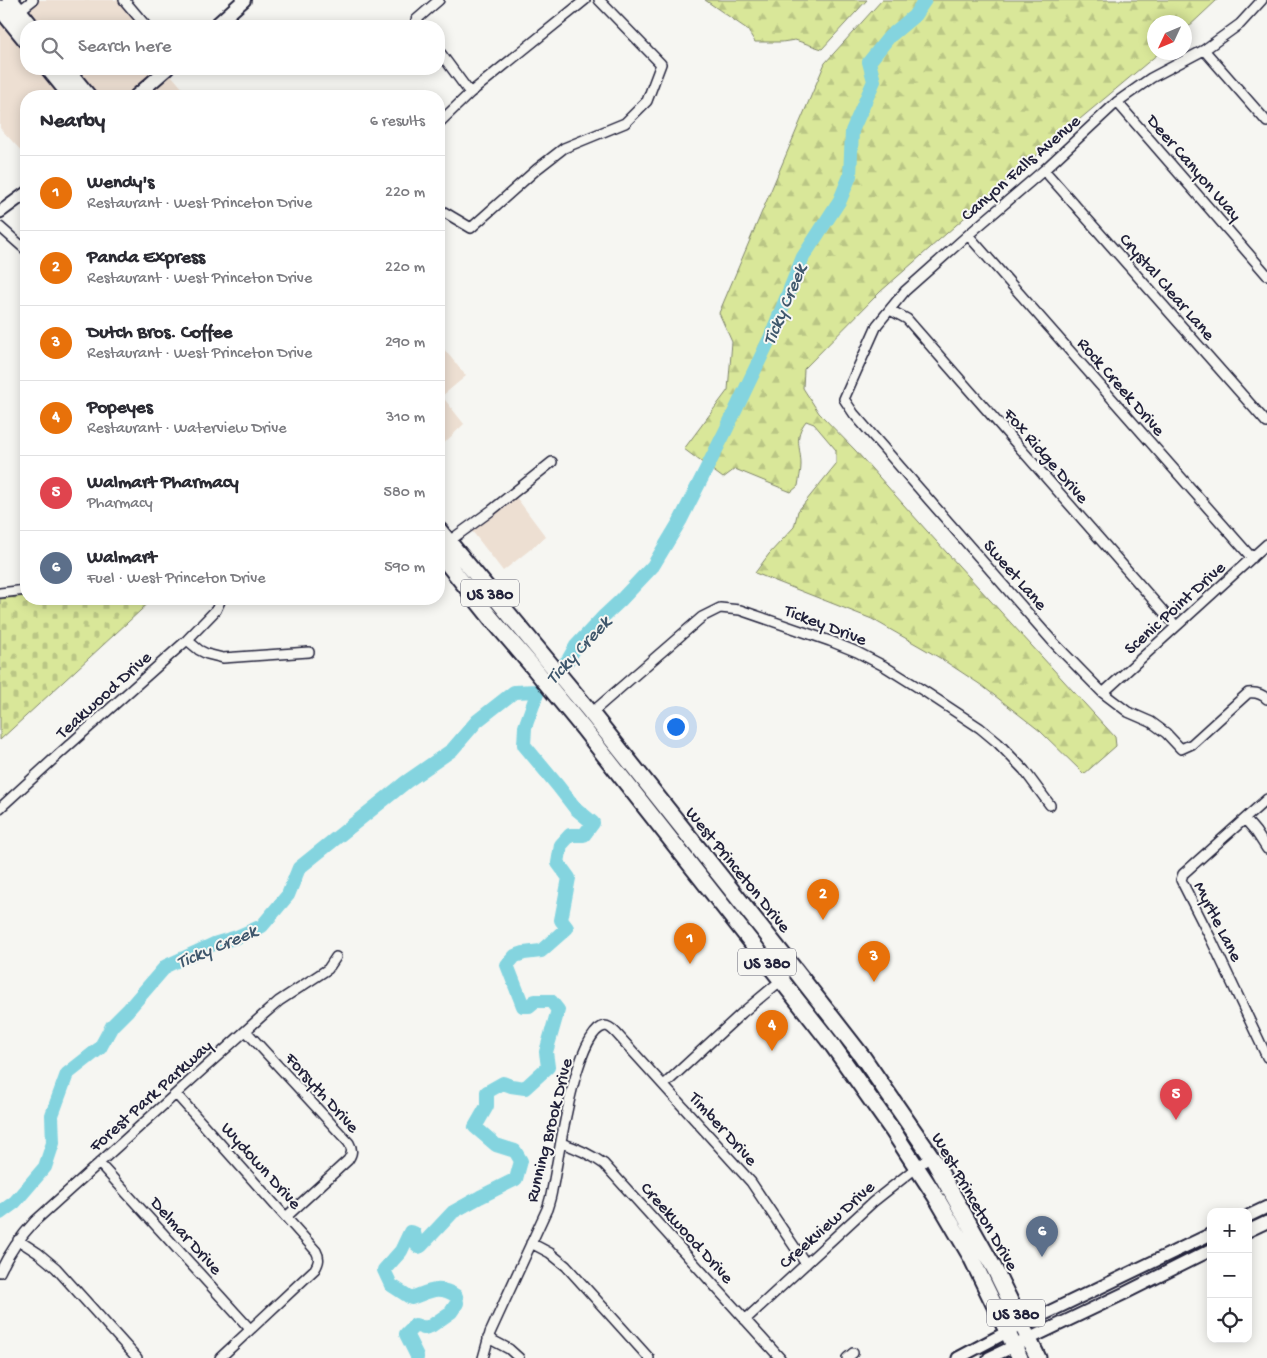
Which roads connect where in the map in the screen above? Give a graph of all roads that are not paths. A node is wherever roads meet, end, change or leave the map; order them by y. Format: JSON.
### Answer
{"nodes":[{"id":1,"x":33,"y":0,"type":"edge"},
{"id":2,"x":124,"y":0,"type":"edge"},
{"id":3,"x":244,"y":0,"type":"edge"},
{"id":4,"x":439,"y":0,"type":"edge"},
{"id":5,"x":585,"y":0,"type":"edge"},
{"id":6,"x":599,"y":0,"type":"edge"},
{"id":7,"x":1262,"y":0,"type":"edge"},
{"id":8,"x":8,"y":6,"type":"edge"},
{"id":9,"x":25,"y":20,"type":"edge"},
{"id":10,"x":141,"y":20,"type":"edge"},
{"id":11,"x":222,"y":20,"type":"edge"},
{"id":12,"x":421,"y":20,"type":"edge"},
{"id":13,"x":20,"y":29,"type":"edge"},
{"id":14,"x":1204,"y":50,"type":"junction"},
{"id":15,"x":445,"y":58,"type":"edge"},
{"id":16,"x":54,"y":75,"type":"edge"},
{"id":17,"x":71,"y":75,"type":"edge"},
{"id":18,"x":160,"y":75,"type":"edge"},
{"id":19,"x":66,"y":90,"type":"edge"},
{"id":20,"x":83,"y":90,"type":"edge"},
{"id":21,"x":143,"y":90,"type":"edge"},
{"id":22,"x":470,"y":93,"type":"junction"},
{"id":23,"x":1117,"y":102,"type":"junction"},
{"id":24,"x":445,"y":117,"type":"edge"},
{"id":25,"x":1267,"y":122,"type":"edge"},
{"id":26,"x":1044,"y":170,"type":"junction"},
{"id":27,"x":20,"y":197,"type":"edge"},
{"id":28,"x":0,"y":212,"type":"edge"},
{"id":29,"x":445,"y":213,"type":"edge"},
{"id":30,"x":0,"y":227,"type":"edge"},
{"id":31,"x":968,"y":235,"type":"junction"},
{"id":32,"x":20,"y":245,"type":"edge"},
{"id":33,"x":1267,"y":275,"type":"edge"},
{"id":34,"x":890,"y":310,"type":"junction"},
{"id":35,"x":844,"y":399,"type":"joint"},
{"id":36,"x":1267,"y":423,"type":"edge"},
{"id":37,"x":552,"y":462,"type":"dead end"},
{"id":38,"x":445,"y":539,"type":"edge"},
{"id":39,"x":1267,"y":544,"type":"edge"},
{"id":40,"x":445,"y":545,"type":"edge"},
{"id":41,"x":445,"y":547,"type":"edge"},
{"id":42,"x":1252,"y":558,"type":"junction"},
{"id":43,"x":20,"y":591,"type":"edge"},
{"id":44,"x":0,"y":593,"type":"edge"},
{"id":45,"x":219,"y":605,"type":"edge"},
{"id":46,"x":1176,"y":626,"type":"junction"},
{"id":47,"x":188,"y":640,"type":"junction"},
{"id":48,"x":309,"y":652,"type":"dead end"},
{"id":49,"x":1103,"y":693,"type":"junction"},
{"id":50,"x":1267,"y":699,"type":"edge"},
{"id":51,"x":591,"y":713,"type":"junction"},
{"id":52,"x":579,"y":724,"type":"junction"},
{"id":53,"x":1267,"y":799,"type":"edge"},
{"id":54,"x":1050,"y":805,"type":"dead end"},
{"id":55,"x":0,"y":808,"type":"edge"},
{"id":56,"x":1245,"y":819,"type":"junction"},
{"id":57,"x":1267,"y":849,"type":"edge"},
{"id":58,"x":336,"y":957,"type":"dead end"},
{"id":59,"x":795,"y":970,"type":"junction"},
{"id":60,"x":782,"y":980,"type":"junction"},
{"id":61,"x":605,"y":1026,"type":"joint"},
{"id":62,"x":246,"y":1031,"type":"junction"},
{"id":63,"x":1267,"y":1057,"type":"edge"},
{"id":64,"x":664,"y":1085,"type":"junction"},
{"id":65,"x":176,"y":1094,"type":"junction"},
{"id":66,"x":561,"y":1143,"type":"junction"},
{"id":67,"x":931,"y":1156,"type":"junction"},
{"id":68,"x":99,"y":1163,"type":"junction"},
{"id":69,"x":917,"y":1166,"type":"junction"},
{"id":70,"x":1267,"y":1207,"type":"edge"},
{"id":71,"x":1252,"y":1214,"type":"edge"},
{"id":72,"x":286,"y":1217,"type":"junction"},
{"id":73,"x":1267,"y":1222,"type":"edge"},
{"id":74,"x":1252,"y":1229,"type":"edge"},
{"id":75,"x":1207,"y":1236,"type":"edge"},
{"id":76,"x":18,"y":1240,"type":"junction"},
{"id":77,"x":531,"y":1243,"type":"junction"},
{"id":78,"x":1178,"y":1250,"type":"junction"},
{"id":79,"x":1207,"y":1252,"type":"edge"},
{"id":80,"x":1184,"y":1263,"type":"junction"},
{"id":81,"x":806,"y":1264,"type":"junction"},
{"id":82,"x":0,"y":1272,"type":"edge"},
{"id":83,"x":745,"y":1320,"type":"junction"},
{"id":84,"x":1022,"y":1325,"type":"junction"},
{"id":85,"x":250,"y":1329,"type":"junction"},
{"id":86,"x":1008,"y":1332,"type":"junction"},
{"id":87,"x":488,"y":1338,"type":"junction"},
{"id":88,"x":1029,"y":1340,"type":"junction"},
{"id":89,"x":1017,"y":1352,"type":"edge"},
{"id":90,"x":137,"y":1358,"type":"edge"},
{"id":91,"x":220,"y":1358,"type":"edge"},
{"id":92,"x":483,"y":1358,"type":"edge"},
{"id":93,"x":519,"y":1358,"type":"edge"},
{"id":94,"x":649,"y":1358,"type":"edge"},
{"id":95,"x":780,"y":1358,"type":"edge"},
{"id":96,"x":958,"y":1358,"type":"edge"},
{"id":97,"x":989,"y":1358,"type":"edge"},
{"id":98,"x":1038,"y":1358,"type":"edge"}],
"edges":[{"from":1,"to":8,"type":"street"},
{"from":2,"to":10,"type":"street"},
{"from":3,"to":11,"type":"main road"},
{"from":4,"to":12,"type":"street"},
{"from":5,"to":22,"type":"street"},
{"from":6,"to":29,"type":"street"},
{"from":7,"to":14,"type":"street","name":"Canyon Falls Avenue"},
{"from":8,"to":9,"type":"highway"},
{"from":8,"to":13,"type":"highway"},
{"from":14,"to":23,"type":"street","name":"Canyon Falls Avenue"},
{"from":14,"to":25,"type":"street"},
{"from":15,"to":22,"type":"street"},
{"from":16,"to":19,"type":"highway"},
{"from":17,"to":20,"type":"highway"},
{"from":18,"to":21,"type":"main road"},
{"from":22,"to":24,"type":"street"},
{"from":23,"to":26,"type":"street","name":"Canyon Falls Avenue"},
{"from":23,"to":33,"type":"street","name":"Deer Canyon Way"},
{"from":26,"to":31,"type":"street","name":"Canyon Falls Avenue"},
{"from":26,"to":36,"type":"street","name":"Crystal Clear Lane"},
{"from":27,"to":28,"type":"street"},
{"from":30,"to":32,"type":"street"},
{"from":31,"to":34,"type":"street","name":"Canyon Falls Avenue"},
{"from":31,"to":42,"type":"street","name":"Rock Creek Drive"},
{"from":34,"to":35,"type":"street","name":"Canyon Falls Avenue"},
{"from":34,"to":46,"type":"street","name":"Fox Ridge Drive"},
{"from":35,"to":49,"type":"street","name":"Sweet Lane"},
{"from":37,"to":38,"type":"street"},
{"from":39,"to":42,"type":"street","name":"Scenic Point Drive"},
{"from":40,"to":51,"type":"highway","name":"West Princeton Drive","number":"US 380"},
{"from":41,"to":52,"type":"highway","name":"West Princeton Drive","number":"US 380"},
{"from":42,"to":46,"type":"street","name":"Scenic Point Drive"},
{"from":43,"to":44,"type":"street"},
{"from":45,"to":47,"type":"street","name":"Teakwood Drive"},
{"from":46,"to":49,"type":"street","name":"Scenic Point Drive"},
{"from":47,"to":48,"type":"street"},
{"from":47,"to":55,"type":"street","name":"Teakwood Drive"},
{"from":49,"to":50,"type":"street","name":"Sweet Lane"},
{"from":51,"to":52,"type":"street","name":"Tickey Drive"},
{"from":51,"to":54,"type":"street","name":"Tickey Drive"},
{"from":51,"to":59,"type":"highway","name":"West Princeton Drive","number":"US 380"},
{"from":52,"to":60,"type":"highway","name":"West Princeton Drive","number":"US 380"},
{"from":53,"to":56,"type":"street"},
{"from":56,"to":57,"type":"street"},
{"from":56,"to":63,"type":"street","name":"Myrtle Lane"},
{"from":58,"to":62,"type":"street","name":"Forest Park Parkway"},
{"from":59,"to":60,"type":"street"},
{"from":59,"to":67,"type":"highway","name":"West Princeton Drive","number":"US 380"},
{"from":60,"to":64,"type":"street"},
{"from":60,"to":69,"type":"highway","name":"West Princeton Drive","number":"US 380"},
{"from":61,"to":64,"type":"street","name":"Timber Drive"},
{"from":61,"to":66,"type":"street","name":"Running Brook Drive"},
{"from":62,"to":65,"type":"street","name":"Forest Park Parkway"},
{"from":62,"to":72,"type":"street","name":"Forsyth Drive"},
{"from":64,"to":81,"type":"street","name":"Timber Drive"},
{"from":65,"to":68,"type":"street","name":"Forest Park Parkway"},
{"from":65,"to":72,"type":"street","name":"Wydown Drive"},
{"from":66,"to":77,"type":"street","name":"Running Brook Drive"},
{"from":66,"to":83,"type":"street","name":"Creekwood Drive"},
{"from":67,"to":69,"type":"street","name":"Creekview Drive"},
{"from":67,"to":84,"type":"highway","name":"West Princeton Drive","number":"US 380"},
{"from":68,"to":76,"type":"street","name":"Forest Park Parkway"},
{"from":68,"to":85,"type":"street","name":"Delmar Drive"},
{"from":69,"to":81,"type":"street","name":"Creekview Drive"},
{"from":69,"to":86,"type":"highway","name":"West Princeton Drive","number":"US 380"},
{"from":70,"to":71,"type":"street"},
{"from":72,"to":85,"type":"street","name":"Wydown Drive"},
{"from":73,"to":74,"type":"street"},
{"from":75,"to":78,"type":"street"},
{"from":76,"to":82,"type":"street","name":"Forest Park Parkway"},
{"from":76,"to":90,"type":"street"},
{"from":77,"to":87,"type":"street","name":"Running Brook Drive"},
{"from":77,"to":94,"type":"street"},
{"from":78,"to":80,"type":"street"},
{"from":78,"to":84,"type":"street"},
{"from":79,"to":80,"type":"street"},
{"from":80,"to":88,"type":"street"},
{"from":81,"to":83,"type":"street","name":"Creekview Drive"},
{"from":83,"to":95,"type":"street","name":"Creekwood Drive"},
{"from":84,"to":86,"type":"street"},
{"from":84,"to":88,"type":"highway","name":"West Princeton Drive","number":"US 380"},
{"from":85,"to":91,"type":"street"},
{"from":86,"to":89,"type":"highway","name":"West Princeton Drive","number":"US 380"},
{"from":86,"to":96,"type":"street"},
{"from":87,"to":92,"type":"street","name":"Running Brook Drive"},
{"from":87,"to":93,"type":"street"},
{"from":88,"to":89,"type":"street"},
{"from":88,"to":98,"type":"highway","name":"West Princeton Drive","number":"US 380"},
{"from":89,"to":97,"type":"street"}]}
